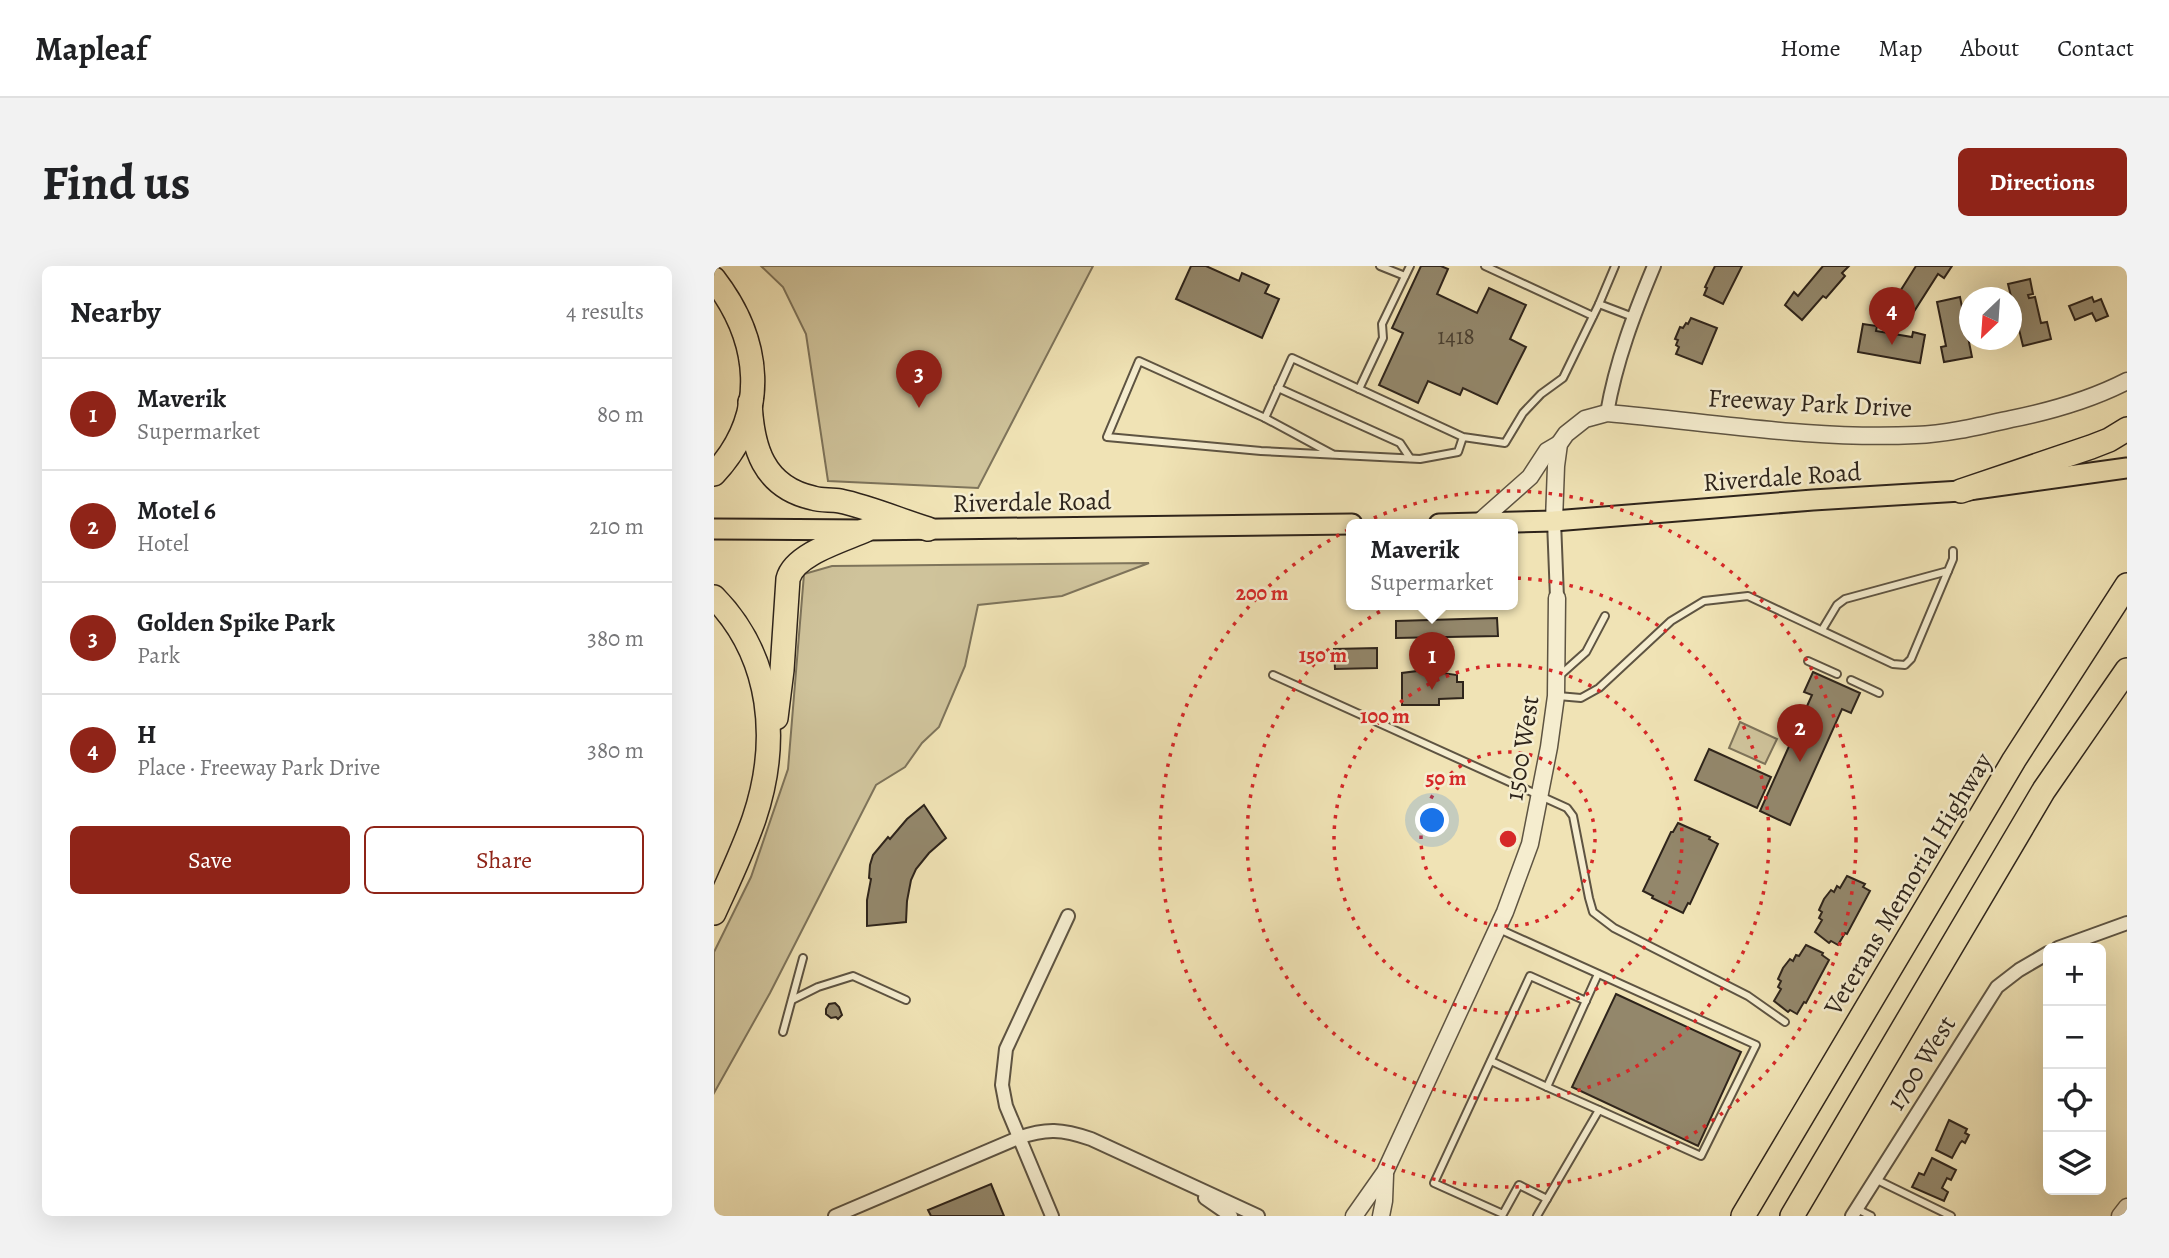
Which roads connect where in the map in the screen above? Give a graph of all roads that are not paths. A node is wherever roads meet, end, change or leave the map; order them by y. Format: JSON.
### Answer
{"nodes":[{"id":1,"x":1380,"y":266,"type":"edge"},
{"id":2,"x":1410,"y":266,"type":"edge"},
{"id":3,"x":1485,"y":266,"type":"edge"},
{"id":4,"x":1615,"y":266,"type":"edge"},
{"id":5,"x":1654,"y":266,"type":"edge"},
{"id":6,"x":1405,"y":276,"type":"junction"},
{"id":7,"x":714,"y":279,"type":"edge"},
{"id":8,"x":1599,"y":304,"type":"junction"},
{"id":9,"x":1593,"y":316,"type":"junction"},
{"id":10,"x":1633,"y":317,"type":"junction"},
{"id":11,"x":2127,"y":381,"type":"edge"},
{"id":12,"x":1278,"y":388,"type":"junction"},
{"id":13,"x":1359,"y":389,"type":"junction"},
{"id":14,"x":750,"y":402,"type":"junction"},
{"id":15,"x":1607,"y":413,"type":"junction"},
{"id":16,"x":1265,"y":418,"type":"junction"},
{"id":17,"x":2127,"y":429,"type":"edge"},
{"id":18,"x":1463,"y":437,"type":"junction"},
{"id":19,"x":1559,"y":444,"type":"junction"},
{"id":20,"x":1334,"y":455,"type":"junction"},
{"id":21,"x":1410,"y":458,"type":"junction"},
{"id":22,"x":2127,"y":468,"type":"edge"},
{"id":23,"x":714,"y":474,"type":"edge"},
{"id":24,"x":1961,"y":491,"type":"junction"},
{"id":25,"x":1482,"y":519,"type":"edge"},
{"id":26,"x":1554,"y":521,"type":"junction"},
{"id":27,"x":1518,"y":522,"type":"edge"},
{"id":28,"x":1346,"y":524,"type":"edge"},
{"id":29,"x":714,"y":529,"type":"edge"},
{"id":30,"x":928,"y":529,"type":"junction"},
{"id":31,"x":866,"y":530,"type":"junction"},
{"id":32,"x":1953,"y":551,"type":"dead end"},
{"id":33,"x":1948,"y":571,"type":"junction"},
{"id":34,"x":2127,"y":585,"type":"edge"},
{"id":35,"x":714,"y":597,"type":"edge"},
{"id":36,"x":1557,"y":598,"type":"joint"},
{"id":37,"x":1605,"y":617,"type":"dead end"},
{"id":38,"x":1822,"y":630,"type":"junction"},
{"id":39,"x":1808,"y":661,"type":"dead end"},
{"id":40,"x":2127,"y":670,"type":"edge"},
{"id":41,"x":1837,"y":674,"type":"dead end"},
{"id":42,"x":1273,"y":675,"type":"dead end"},
{"id":43,"x":1557,"y":678,"type":"junction"},
{"id":44,"x":1852,"y":680,"type":"dead end"},
{"id":45,"x":1879,"y":693,"type":"dead end"},
{"id":46,"x":1556,"y":696,"type":"junction"},
{"id":47,"x":769,"y":748,"type":"junction"},
{"id":48,"x":1539,"y":797,"type":"junction"},
{"id":49,"x":714,"y":913,"type":"edge"},
{"id":50,"x":1068,"y":916,"type":"dead end"},
{"id":51,"x":2127,"y":923,"type":"edge"},
{"id":52,"x":1498,"y":928,"type":"junction"},
{"id":53,"x":2072,"y":943,"type":"edge"},
{"id":54,"x":2043,"y":956,"type":"edge"},
{"id":55,"x":803,"y":958,"type":"dead end"},
{"id":56,"x":1598,"y":974,"type":"junction"},
{"id":57,"x":792,"y":1000,"type":"junction"},
{"id":58,"x":906,"y":1000,"type":"dead end"},
{"id":59,"x":1586,"y":1001,"type":"junction"},
{"id":60,"x":1785,"y":1022,"type":"dead end"},
{"id":61,"x":783,"y":1032,"type":"dead end"},
{"id":62,"x":1491,"y":1061,"type":"junction"},
{"id":63,"x":1547,"y":1087,"type":"junction"},
{"id":64,"x":1599,"y":1110,"type":"junction"},
{"id":65,"x":1018,"y":1138,"type":"junction"},
{"id":66,"x":1385,"y":1172,"type":"junction"},
{"id":67,"x":1874,"y":1179,"type":"junction"},
{"id":68,"x":1192,"y":1186,"type":"junction"},
{"id":69,"x":1547,"y":1199,"type":"junction"},
{"id":70,"x":2127,"y":1207,"type":"edge"},
{"id":71,"x":1855,"y":1212,"type":"edge"},
{"id":72,"x":835,"y":1216,"type":"edge"},
{"id":73,"x":1052,"y":1216,"type":"edge"},
{"id":74,"x":1231,"y":1216,"type":"edge"},
{"id":75,"x":1258,"y":1216,"type":"edge"},
{"id":76,"x":1354,"y":1216,"type":"edge"},
{"id":77,"x":1381,"y":1216,"type":"edge"},
{"id":78,"x":1538,"y":1216,"type":"edge"},
{"id":79,"x":1743,"y":1216,"type":"edge"},
{"id":80,"x":1792,"y":1216,"type":"edge"},
{"id":81,"x":1871,"y":1216,"type":"edge"},
{"id":82,"x":1951,"y":1216,"type":"edge"},
{"id":83,"x":2120,"y":1216,"type":"edge"}],
"edges":[{"from":1,"to":6,"type":"lane"},
{"from":2,"to":6,"type":"lane"},
{"from":3,"to":9,"type":"lane"},
{"from":4,"to":8,"type":"lane"},
{"from":5,"to":10,"type":"street"},
{"from":6,"to":13,"type":"lane"},
{"from":7,"to":14,"type":"highway"},
{"from":8,"to":9,"type":"lane"},
{"from":8,"to":10,"type":"lane"},
{"from":9,"to":18,"type":"lane"},
{"from":10,"to":15,"type":"street"},
{"from":11,"to":15,"type":"street","name":"Freeway Park Drive"},
{"from":12,"to":13,"type":"lane"},
{"from":12,"to":16,"type":"lane"},
{"from":12,"to":21,"type":"lane"},
{"from":13,"to":18,"type":"lane"},
{"from":14,"to":23,"type":"highway"},
{"from":14,"to":30,"type":"highway"},
{"from":15,"to":19,"type":"street"},
{"from":16,"to":20,"type":"lane"},
{"from":16,"to":20,"type":"lane"},
{"from":17,"to":24,"type":"highway"},
{"from":18,"to":21,"type":"lane"},
{"from":19,"to":25,"type":"street"},
{"from":19,"to":26,"type":"street","name":"1500 West"},
{"from":20,"to":21,"type":"lane"},
{"from":22,"to":24,"type":"main road","name":"Riverdale Road"},
{"from":24,"to":26,"type":"main road","name":"Riverdale Road"},
{"from":26,"to":27,"type":"main road","name":"Riverdale Road"},
{"from":26,"to":36,"type":"street","name":"1500 West"},
{"from":28,"to":30,"type":"main road","name":"Riverdale Road"},
{"from":29,"to":31,"type":"main road","name":"Riverdale Road"},
{"from":30,"to":31,"type":"main road","name":"Riverdale Road"},
{"from":31,"to":47,"type":"highway"},
{"from":32,"to":33,"type":"lane"},
{"from":33,"to":38,"type":"lane"},
{"from":33,"to":38,"type":"lane"},
{"from":34,"to":79,"type":"highway","name":"Veterans Memorial Highway"},
{"from":35,"to":47,"type":"highway"},
{"from":36,"to":43,"type":"street","name":"1500 West"},
{"from":37,"to":43,"type":"lane"},
{"from":38,"to":46,"type":"lane"},
{"from":39,"to":41,"type":"lane"},
{"from":40,"to":80,"type":"highway"},
{"from":42,"to":48,"type":"lane"},
{"from":43,"to":46,"type":"street","name":"1500 West"},
{"from":44,"to":45,"type":"lane"},
{"from":46,"to":48,"type":"street","name":"1500 West"},
{"from":47,"to":49,"type":"highway"},
{"from":48,"to":52,"type":"street","name":"1500 West"},
{"from":48,"to":60,"type":"lane"},
{"from":50,"to":65,"type":"street"},
{"from":51,"to":53,"type":"street"},
{"from":52,"to":56,"type":"lane"},
{"from":52,"to":66,"type":"street","name":"1500 West"},
{"from":54,"to":67,"type":"street","name":"1700 West"},
{"from":55,"to":57,"type":"lane"},
{"from":56,"to":59,"type":"lane"},
{"from":56,"to":64,"type":"lane"},
{"from":57,"to":58,"type":"lane"},
{"from":57,"to":61,"type":"lane"},
{"from":59,"to":62,"type":"lane"},
{"from":59,"to":63,"type":"lane"},
{"from":62,"to":63,"type":"lane"},
{"from":62,"to":69,"type":"lane"},
{"from":63,"to":64,"type":"lane"},
{"from":64,"to":69,"type":"lane"},
{"from":65,"to":68,"type":"street"},
{"from":65,"to":72,"type":"street"},
{"from":65,"to":73,"type":"street"},
{"from":66,"to":76,"type":"street","name":"1500 West"},
{"from":66,"to":77,"type":"street","name":"1500 West"},
{"from":67,"to":71,"type":"street","name":"1700 West"},
{"from":67,"to":82,"type":"lane"},
{"from":68,"to":74,"type":"street"},
{"from":68,"to":75,"type":"street"},
{"from":69,"to":78,"type":"lane"},
{"from":70,"to":83,"type":"street"},
{"from":71,"to":81,"type":"lane"}]}
